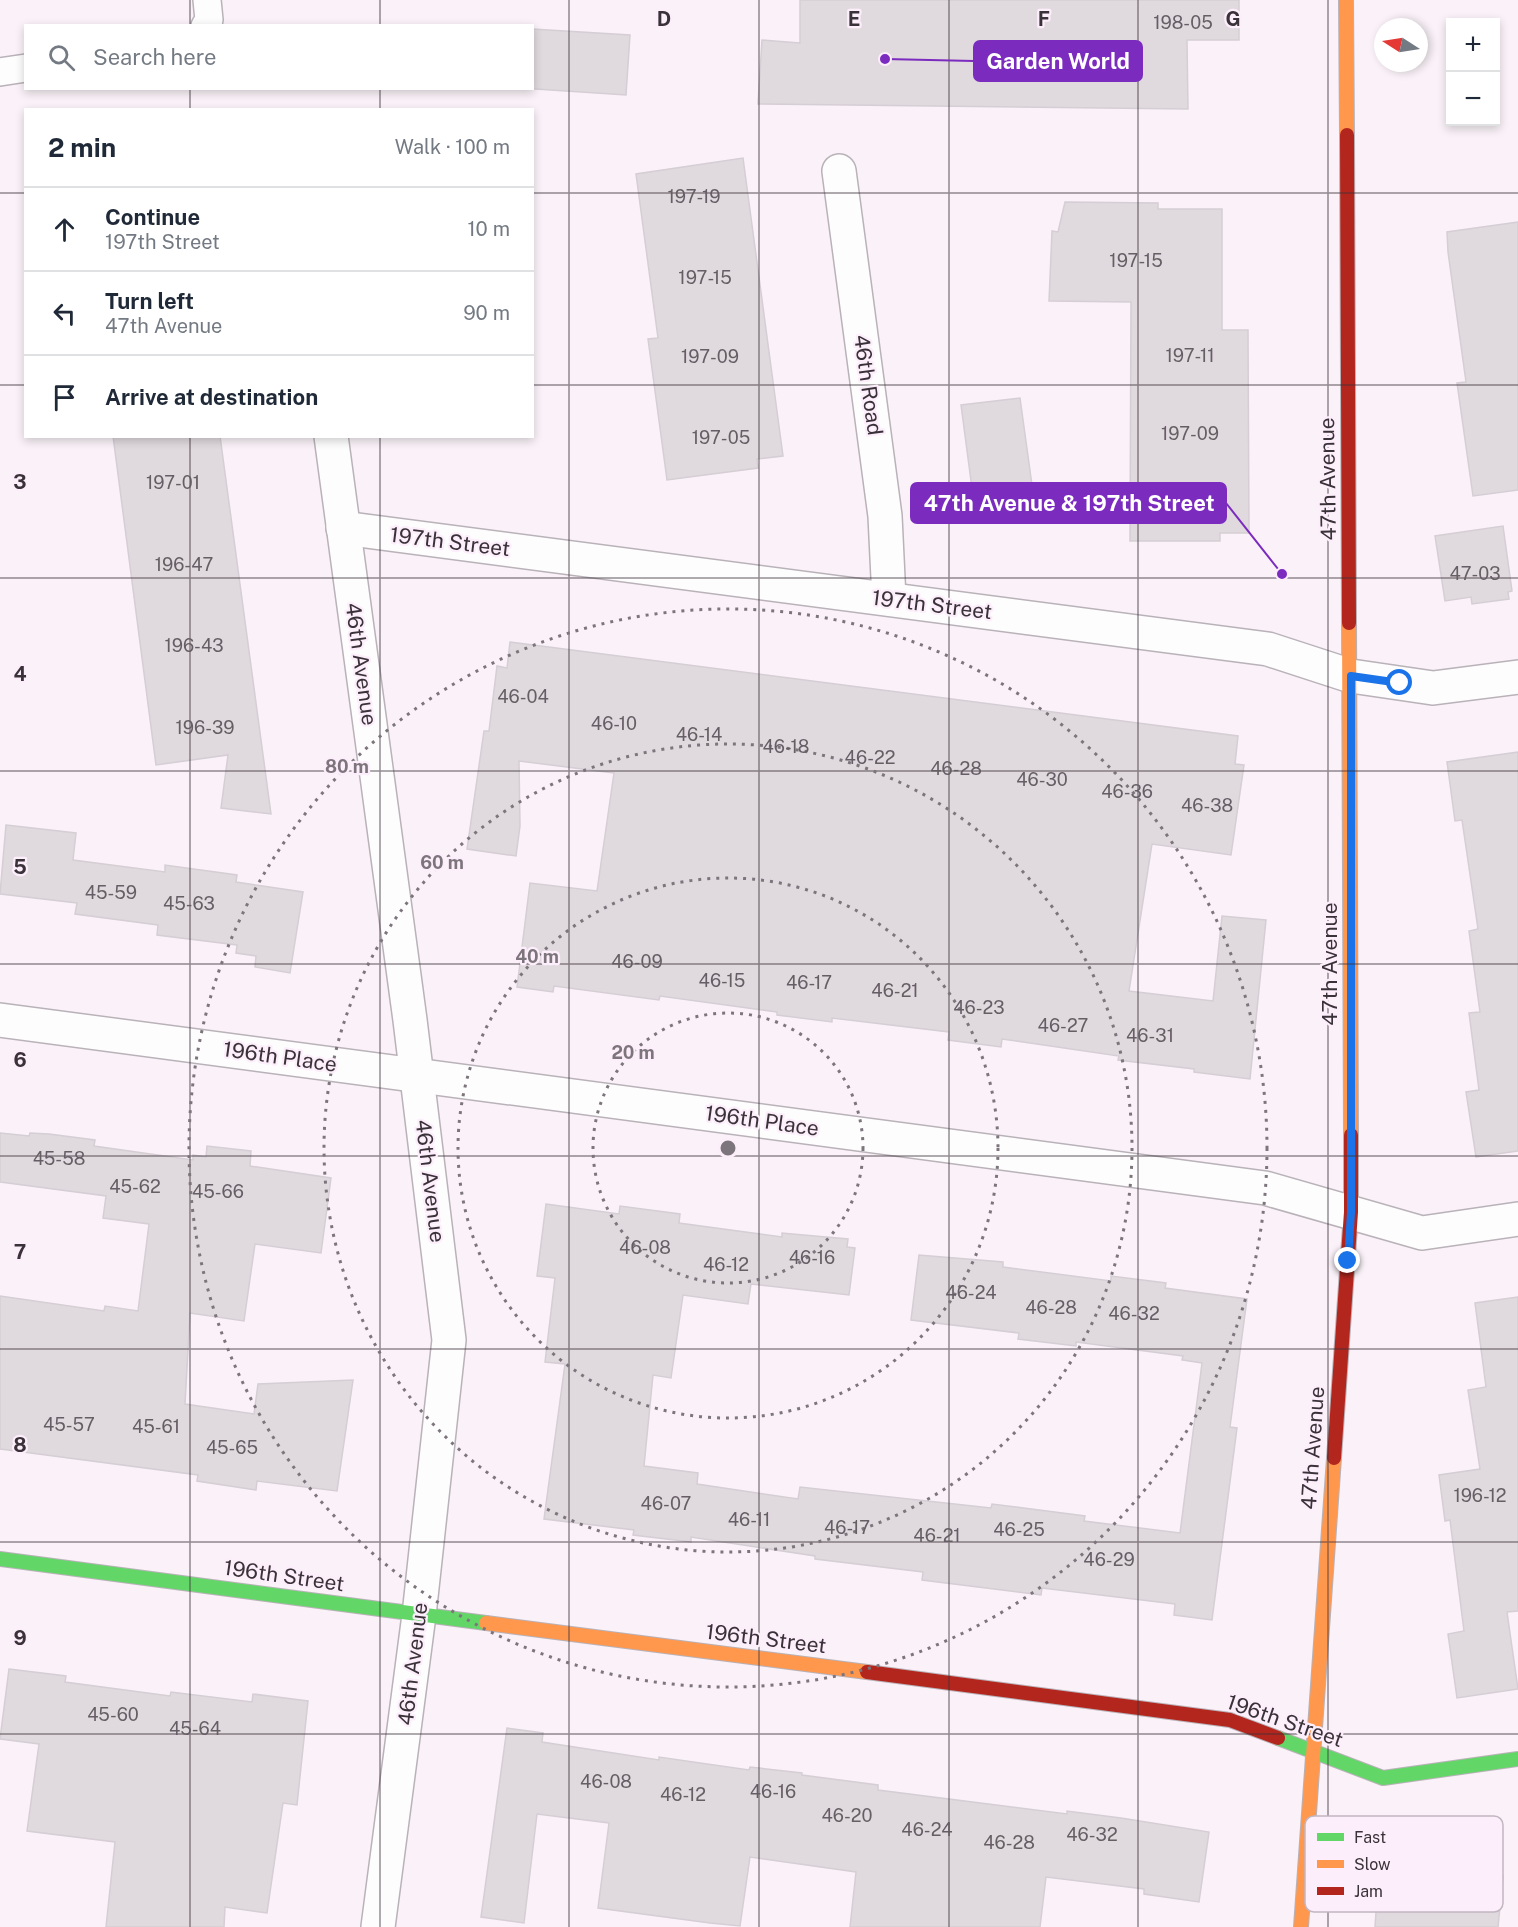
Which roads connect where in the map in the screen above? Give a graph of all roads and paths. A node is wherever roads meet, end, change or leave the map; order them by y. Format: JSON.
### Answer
{"nodes":[{"id":1,"x":207,"y":0,"type":"edge"},
{"id":2,"x":1346,"y":0,"type":"edge"},
{"id":3,"x":207,"y":24,"type":"edge"},
{"id":4,"x":24,"y":68,"type":"edge"},
{"id":5,"x":0,"y":72,"type":"edge"},
{"id":6,"x":839,"y":171,"type":"dead end"},
{"id":7,"x":331,"y":438,"type":"edge"},
{"id":8,"x":343,"y":528,"type":"junction"},
{"id":9,"x":889,"y":599,"type":"junction"},
{"id":10,"x":1351,"y":676,"type":"junction"},
{"id":11,"x":1518,"y":677,"type":"edge"},
{"id":12,"x":0,"y":1020,"type":"edge"},
{"id":13,"x":417,"y":1076,"type":"junction"},
{"id":14,"x":1351,"y":1212,"type":"junction"},
{"id":15,"x":1518,"y":1220,"type":"edge"},
{"id":16,"x":0,"y":1559,"type":"edge"},
{"id":17,"x":419,"y":1615,"type":"junction"},
{"id":18,"x":1312,"y":1752,"type":"junction"},
{"id":19,"x":1518,"y":1759,"type":"edge"},
{"id":20,"x":1308,"y":1816,"type":"edge"},
{"id":21,"x":1305,"y":1863,"type":"edge"},
{"id":22,"x":378,"y":1927,"type":"edge"},
{"id":23,"x":1301,"y":1927,"type":"edge"}],
"edges":[{"from":1,"to":3,"type":"lane"},
{"from":2,"to":10,"type":"street","name":"47th Avenue"},
{"from":4,"to":5,"type":"lane"},
{"from":6,"to":9,"type":"street","name":"46th Road"},
{"from":7,"to":8,"type":"street","name":"46th Avenue"},
{"from":8,"to":9,"type":"street","name":"197th Street"},
{"from":8,"to":13,"type":"street","name":"46th Avenue"},
{"from":9,"to":10,"type":"street","name":"197th Street"},
{"from":10,"to":11,"type":"street","name":"197th Street"},
{"from":10,"to":14,"type":"street","name":"47th Avenue"},
{"from":12,"to":13,"type":"street","name":"196th Place"},
{"from":13,"to":14,"type":"street","name":"196th Place"},
{"from":13,"to":17,"type":"street","name":"46th Avenue"},
{"from":14,"to":15,"type":"street","name":"196th Place"},
{"from":14,"to":18,"type":"street","name":"47th Avenue"},
{"from":16,"to":17,"type":"street","name":"196th Street"},
{"from":17,"to":18,"type":"street","name":"196th Street"},
{"from":17,"to":22,"type":"street","name":"46th Avenue"},
{"from":18,"to":19,"type":"street","name":"196th Street"},
{"from":18,"to":20,"type":"street","name":"47th Avenue"},
{"from":21,"to":23,"type":"street","name":"47th Avenue"}]}
